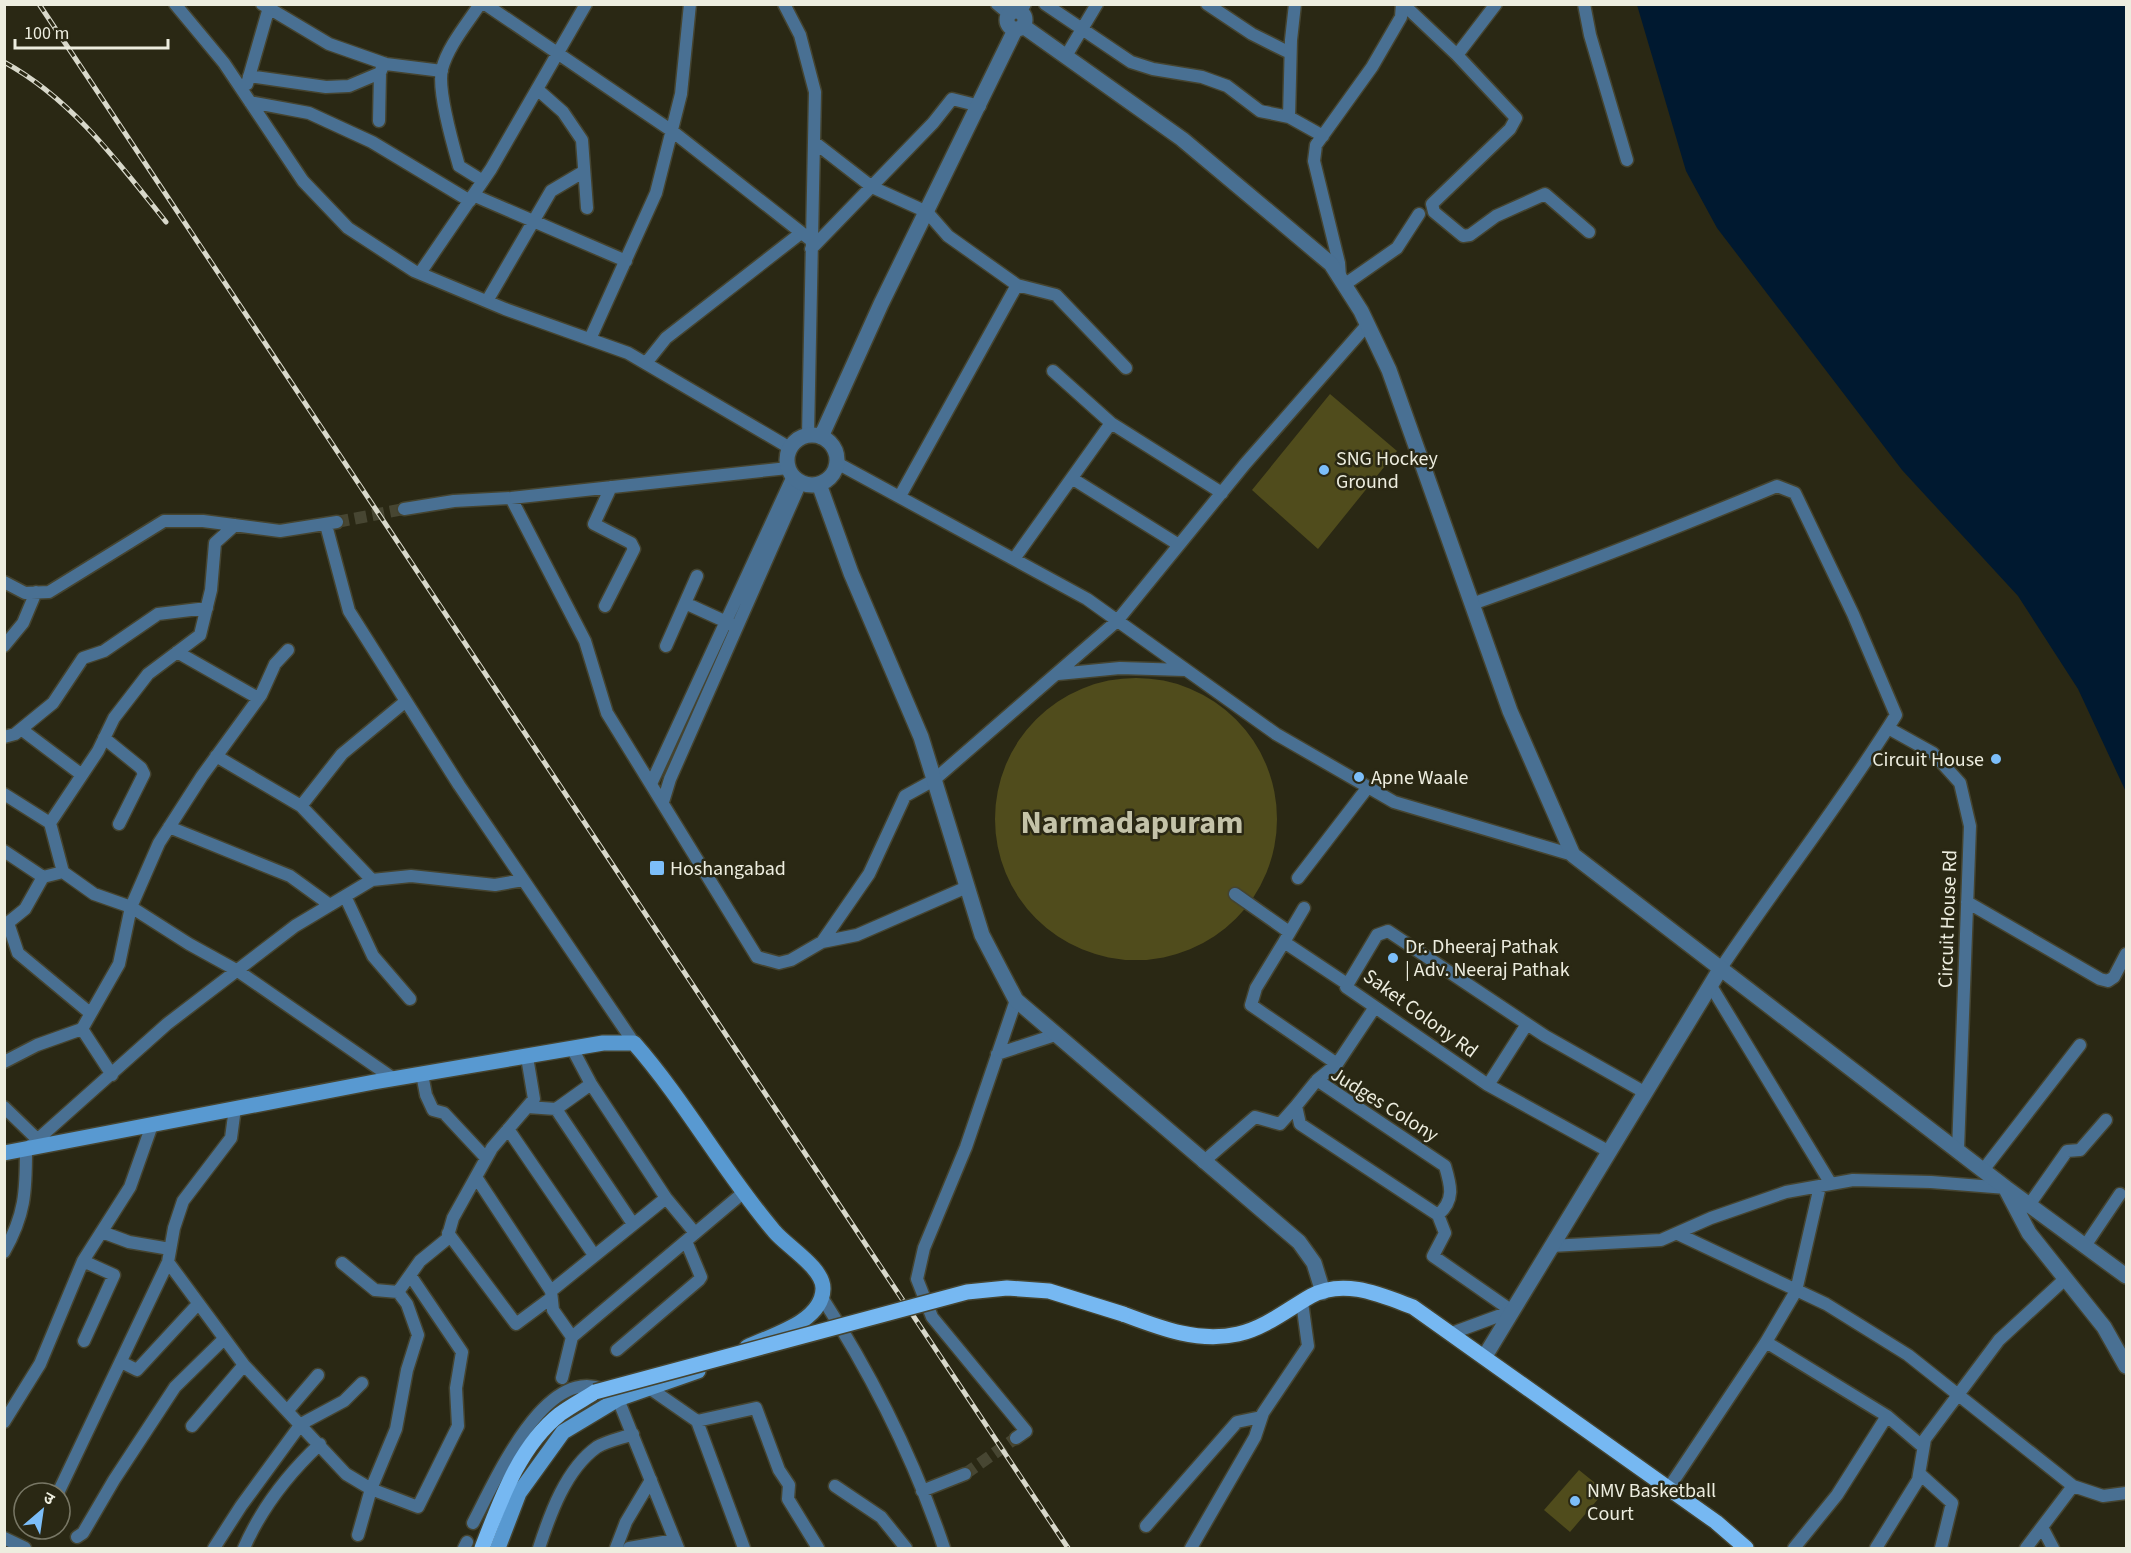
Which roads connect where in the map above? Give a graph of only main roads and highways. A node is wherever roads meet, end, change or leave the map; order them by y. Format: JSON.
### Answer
{"nodes":[{"id":1,"x":4,"y":1153,"type":"edge"},
{"id":2,"x":482,"y":1548,"type":"edge"},
{"id":3,"x":498,"y":1548,"type":"edge"},
{"id":4,"x":1746,"y":1548,"type":"edge"}],
"edges":[{"from":1,"to":3,"type":"main road"},
{"from":2,"to":4,"type":"main road","bridge":true}]}
